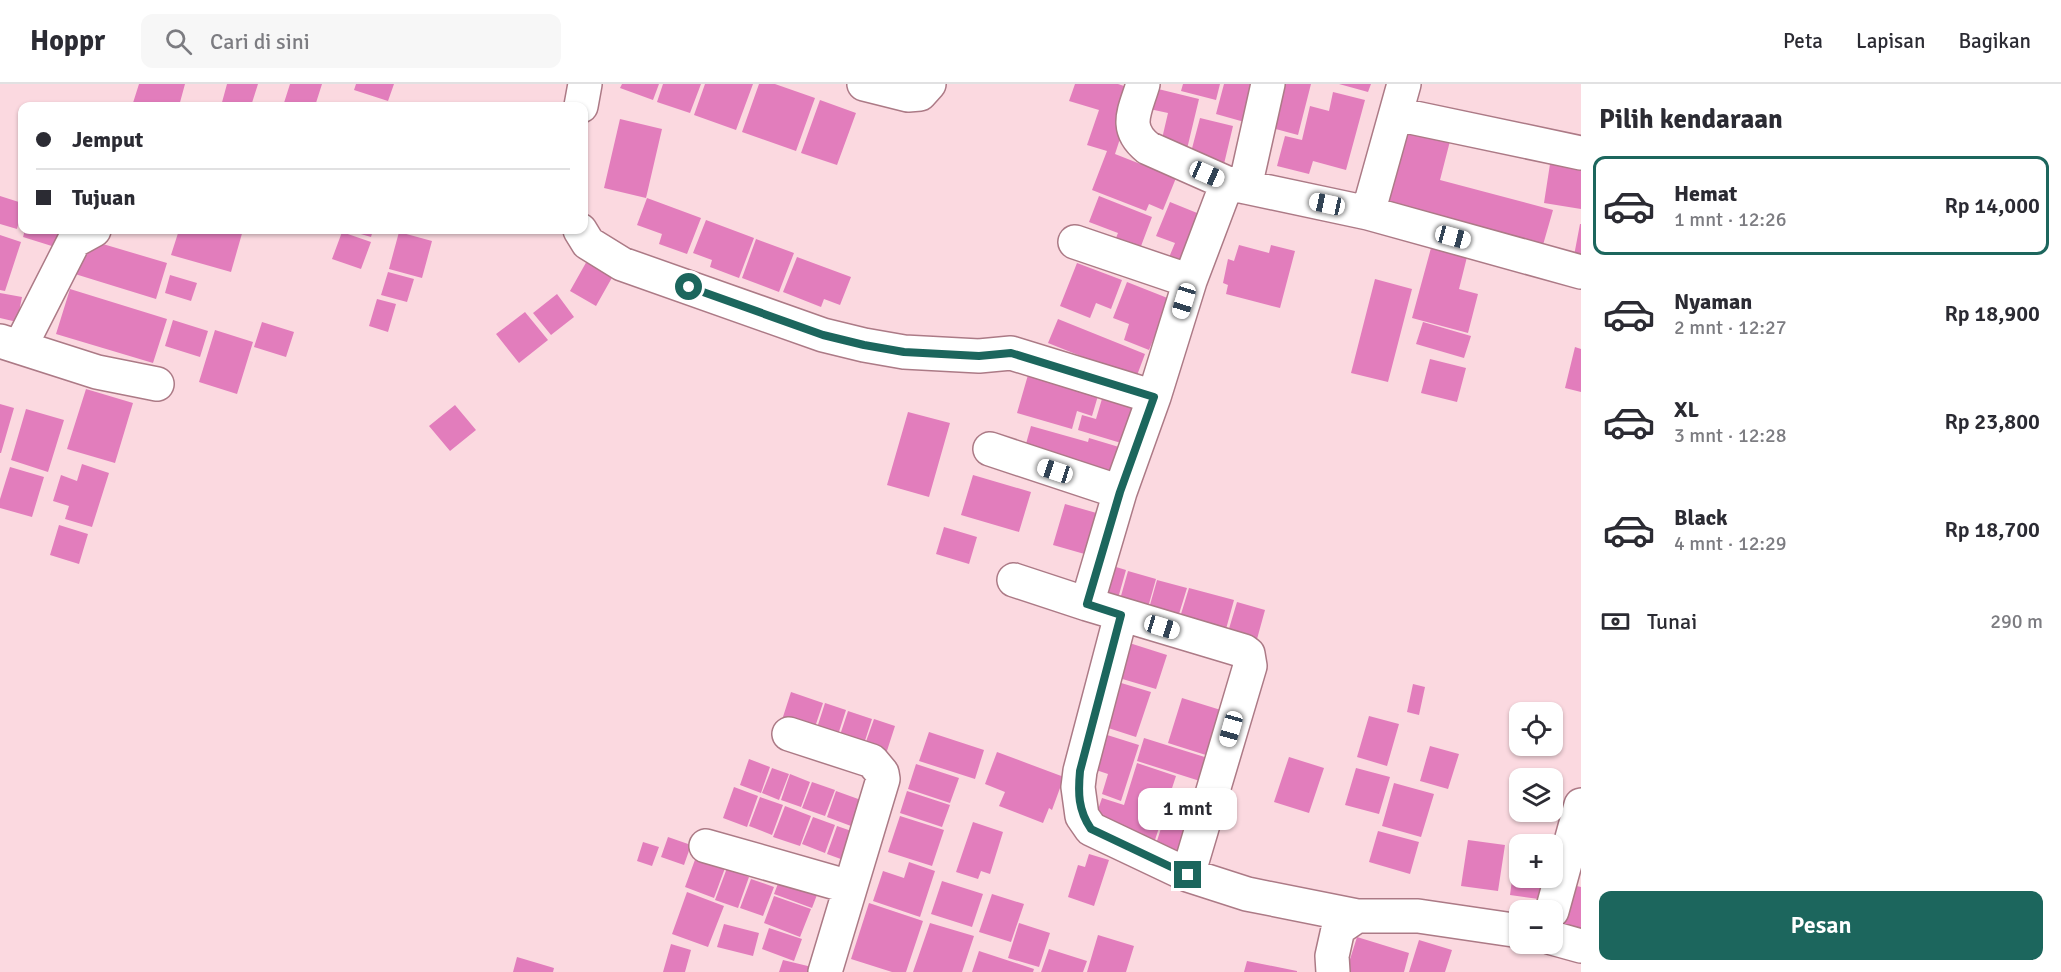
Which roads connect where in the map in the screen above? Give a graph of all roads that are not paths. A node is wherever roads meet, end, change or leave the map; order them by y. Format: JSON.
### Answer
{"nodes":[{"id":1,"x":585,"y":84,"type":"edge"},
{"id":2,"x":864,"y":84,"type":"edge"},
{"id":3,"x":929,"y":84,"type":"edge"},
{"id":4,"x":1143,"y":84,"type":"edge"},
{"id":5,"x":1268,"y":84,"type":"edge"},
{"id":6,"x":1400,"y":99,"type":"edge"},
{"id":7,"x":582,"y":102,"type":"edge"},
{"id":8,"x":1581,"y":153,"type":"edge"},
{"id":9,"x":1236,"y":185,"type":"junction"},
{"id":10,"x":1368,"y":213,"type":"junction"},
{"id":11,"x":87,"y":234,"type":"edge"},
{"id":12,"x":582,"y":234,"type":"edge"},
{"id":13,"x":1075,"y":242,"type":"dead end"},
{"id":14,"x":1581,"y":272,"type":"edge"},
{"id":15,"x":1190,"y":281,"type":"junction"},
{"id":16,"x":10,"y":344,"type":"edge"},
{"id":17,"x":157,"y":384,"type":"dead end"},
{"id":18,"x":1154,"y":397,"type":"junction"},
{"id":19,"x":990,"y":449,"type":"dead end"},
{"id":20,"x":1120,"y":492,"type":"junction"},
{"id":21,"x":1014,"y":579,"type":"dead end"},
{"id":22,"x":1087,"y":604,"type":"junction"},
{"id":23,"x":1121,"y":615,"type":"junction"},
{"id":24,"x":789,"y":734,"type":"dead end"},
{"id":25,"x":1581,"y":805,"type":"edge"},
{"id":26,"x":706,"y":846,"type":"dead end"},
{"id":27,"x":1188,"y":875,"type":"junction"},
{"id":28,"x":850,"y":887,"type":"junction"},
{"id":29,"x":1555,"y":900,"type":"edge"},
{"id":30,"x":1357,"y":916,"type":"junction"},
{"id":31,"x":1509,"y":930,"type":"edge"},
{"id":32,"x":1563,"y":941,"type":"edge"},
{"id":33,"x":1581,"y":946,"type":"edge"},
{"id":34,"x":825,"y":972,"type":"edge"},
{"id":35,"x":1333,"y":972,"type":"edge"}],
"edges":[{"from":1,"to":7,"type":"street"},
{"from":2,"to":3,"type":"street"},
{"from":4,"to":9,"type":"street"},
{"from":5,"to":9,"type":"street"},
{"from":6,"to":8,"type":"street"},
{"from":6,"to":10,"type":"street"},
{"from":9,"to":10,"type":"street"},
{"from":9,"to":15,"type":"street"},
{"from":10,"to":14,"type":"street"},
{"from":11,"to":16,"type":"street"},
{"from":12,"to":18,"type":"street"},
{"from":13,"to":15,"type":"street"},
{"from":15,"to":18,"type":"street"},
{"from":16,"to":17,"type":"street"},
{"from":18,"to":20,"type":"street"},
{"from":19,"to":20,"type":"street"},
{"from":20,"to":22,"type":"street"},
{"from":21,"to":22,"type":"street"},
{"from":22,"to":23,"type":"street"},
{"from":23,"to":27,"type":"street"},
{"from":23,"to":27,"type":"street"},
{"from":24,"to":28,"type":"street"},
{"from":25,"to":29,"type":"street"},
{"from":26,"to":28,"type":"street"},
{"from":27,"to":30,"type":"street"},
{"from":28,"to":34,"type":"street"},
{"from":30,"to":31,"type":"street"},
{"from":30,"to":35,"type":"street"},
{"from":32,"to":33,"type":"street"}]}
